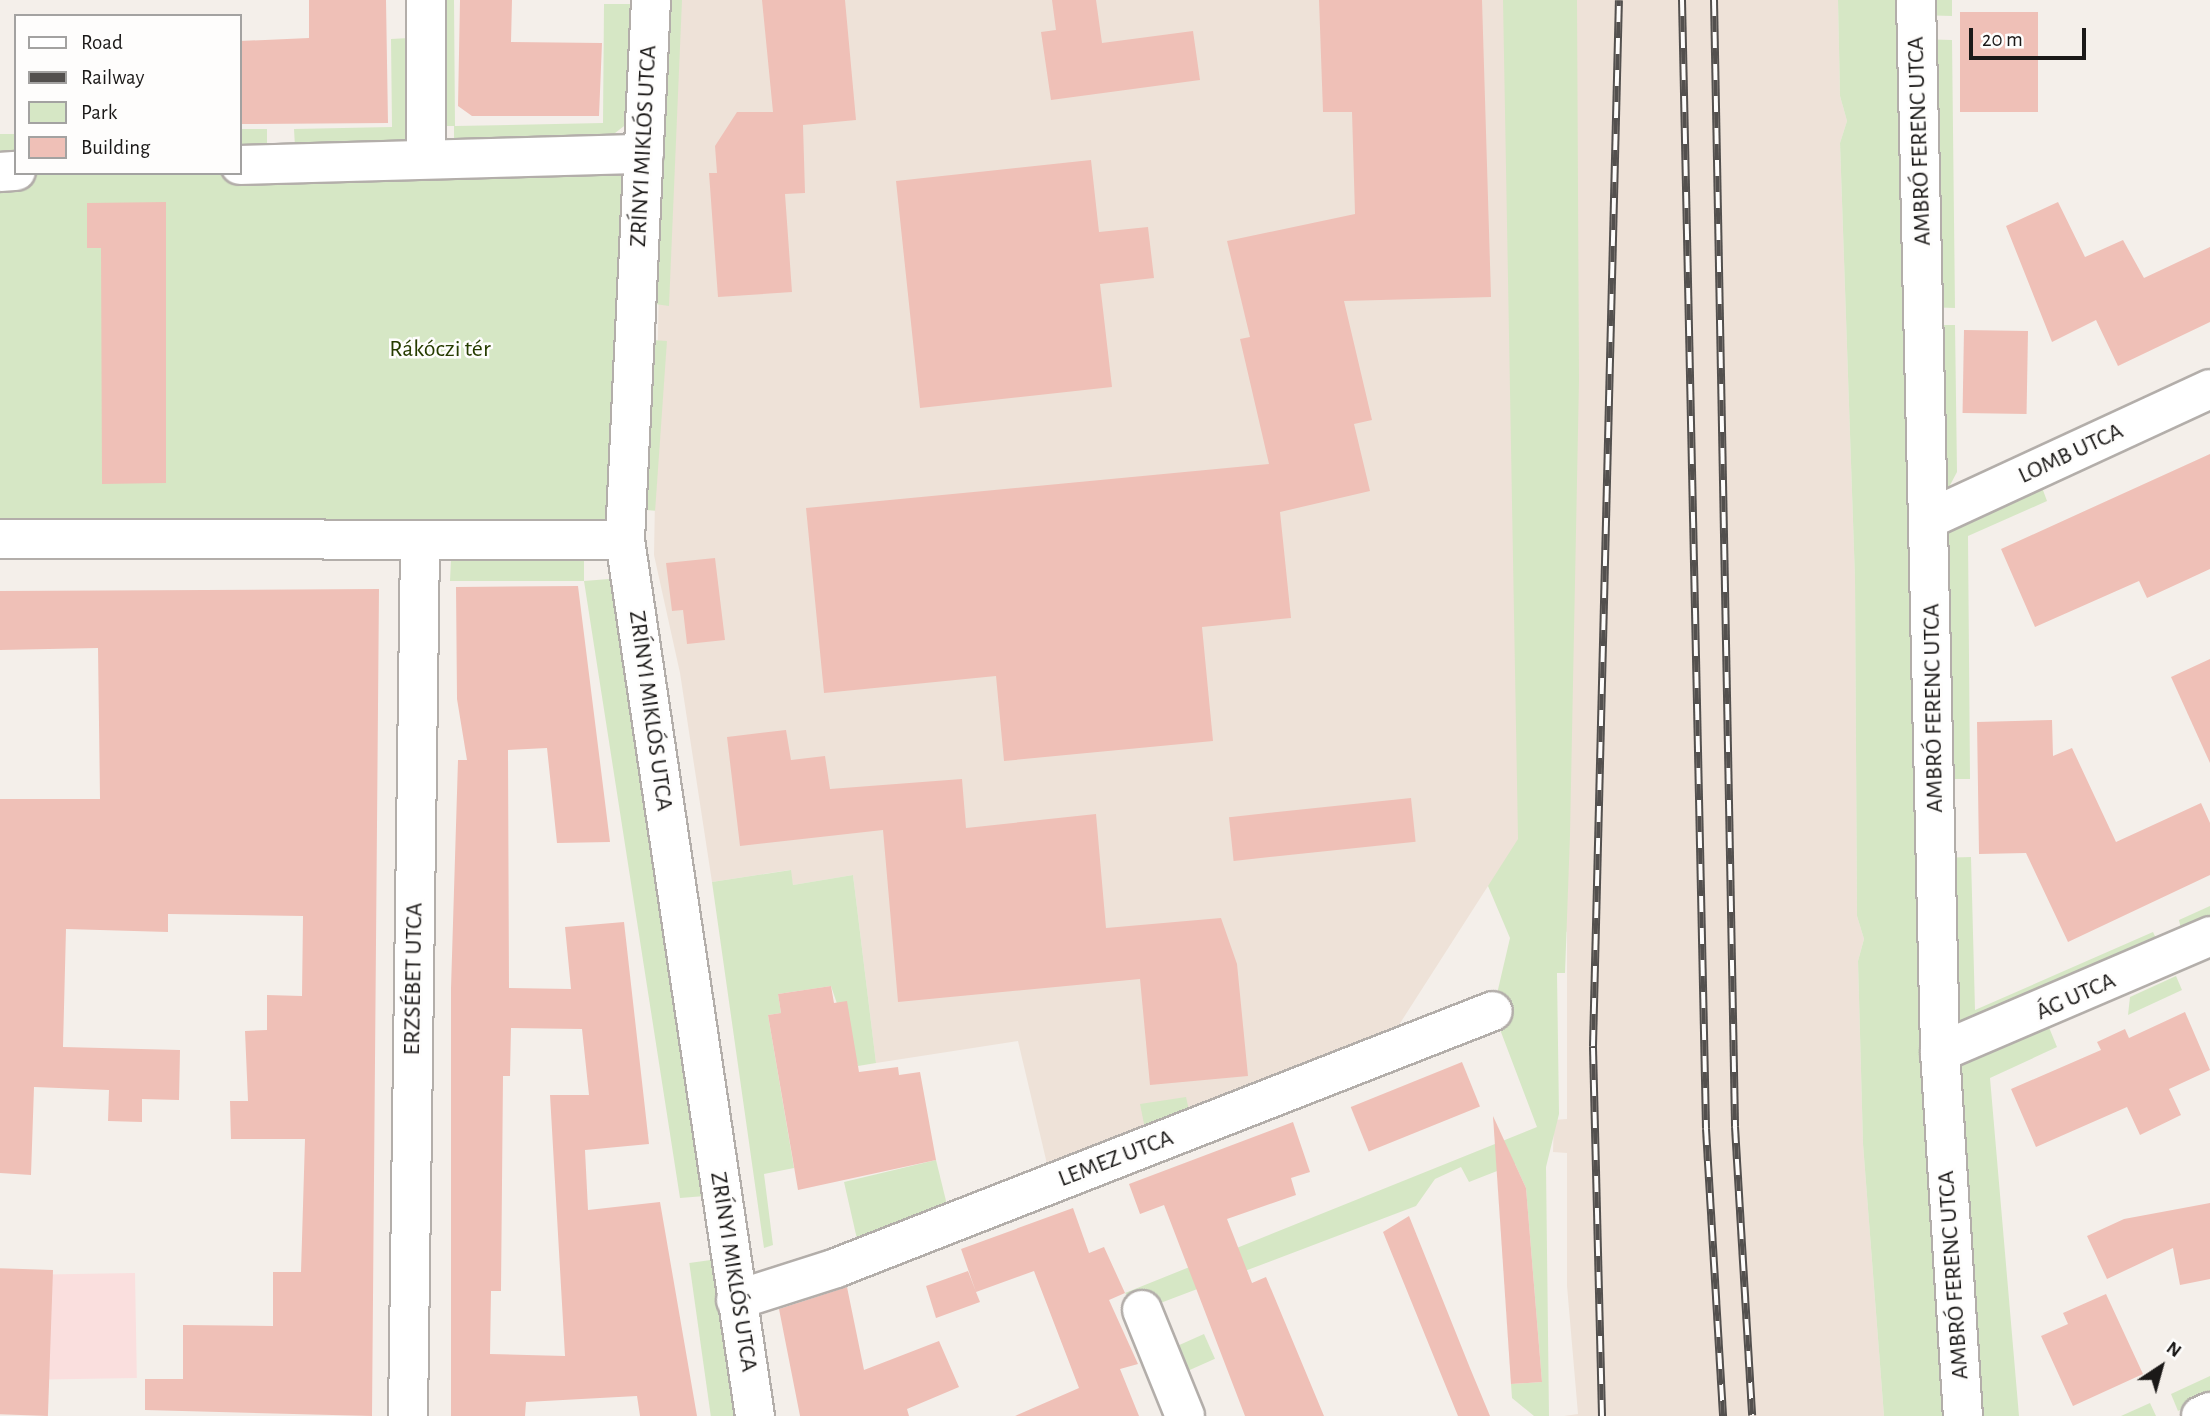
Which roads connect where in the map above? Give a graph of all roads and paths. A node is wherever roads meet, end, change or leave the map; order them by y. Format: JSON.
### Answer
{"nodes":[{"id":1,"x":426,"y":0,"type":"edge"},
{"id":2,"x":651,"y":0,"type":"edge"},
{"id":3,"x":1916,"y":0,"type":"edge"},
{"id":4,"x":644,"y":154,"type":"junction"},
{"id":5,"x":426,"y":158,"type":"junction"},
{"id":6,"x":242,"y":164,"type":"edge"},
{"id":7,"x":2210,"y":389,"type":"edge"},
{"id":8,"x":1931,"y":518,"type":"junction"},
{"id":9,"x":0,"y":539,"type":"edge"},
{"id":10,"x":625,"y":540,"type":"junction"},
{"id":11,"x":420,"y":541,"type":"junction"},
{"id":12,"x":2210,"y":936,"type":"edge"},
{"id":13,"x":1493,"y":1011,"type":"dead end"},
{"id":14,"x":1940,"y":1052,"type":"junction"},
{"id":15,"x":736,"y":1300,"type":"junction"},
{"id":16,"x":1142,"y":1310,"type":"dead end"},
{"id":17,"x":2210,"y":1412,"type":"edge"},
{"id":18,"x":408,"y":1416,"type":"edge"},
{"id":19,"x":755,"y":1416,"type":"edge"},
{"id":20,"x":1185,"y":1416,"type":"edge"},
{"id":21,"x":1963,"y":1416,"type":"edge"},
{"id":22,"x":2201,"y":1416,"type":"edge"}],
"edges":[{"from":1,"to":5,"type":"street"},
{"from":2,"to":4,"type":"street","name":"ZRÍNYI MIKLÓS UTCA"},
{"from":3,"to":8,"type":"street","name":"AMBRÓ FERENC UTCA"},
{"from":4,"to":5,"type":"street"},
{"from":4,"to":10,"type":"street","name":"ZRÍNYI MIKLÓS UTCA"},
{"from":5,"to":6,"type":"street"},
{"from":7,"to":8,"type":"street","name":"LOMB UTCA"},
{"from":8,"to":14,"type":"street","name":"AMBRÓ FERENC UTCA"},
{"from":9,"to":11,"type":"street"},
{"from":10,"to":11,"type":"street"},
{"from":10,"to":15,"type":"street","name":"ZRÍNYI MIKLÓS UTCA"},
{"from":11,"to":18,"type":"street","name":"ERZSÉBET UTCA"},
{"from":12,"to":14,"type":"street","name":"ÁG UTCA"},
{"from":13,"to":15,"type":"street","name":"LEMEZ UTCA"},
{"from":14,"to":21,"type":"street","name":"AMBRÓ FERENC UTCA"},
{"from":15,"to":19,"type":"street","name":"ZRÍNYI MIKLÓS UTCA"},
{"from":16,"to":20,"type":"street"},
{"from":17,"to":22,"type":"street"}]}
